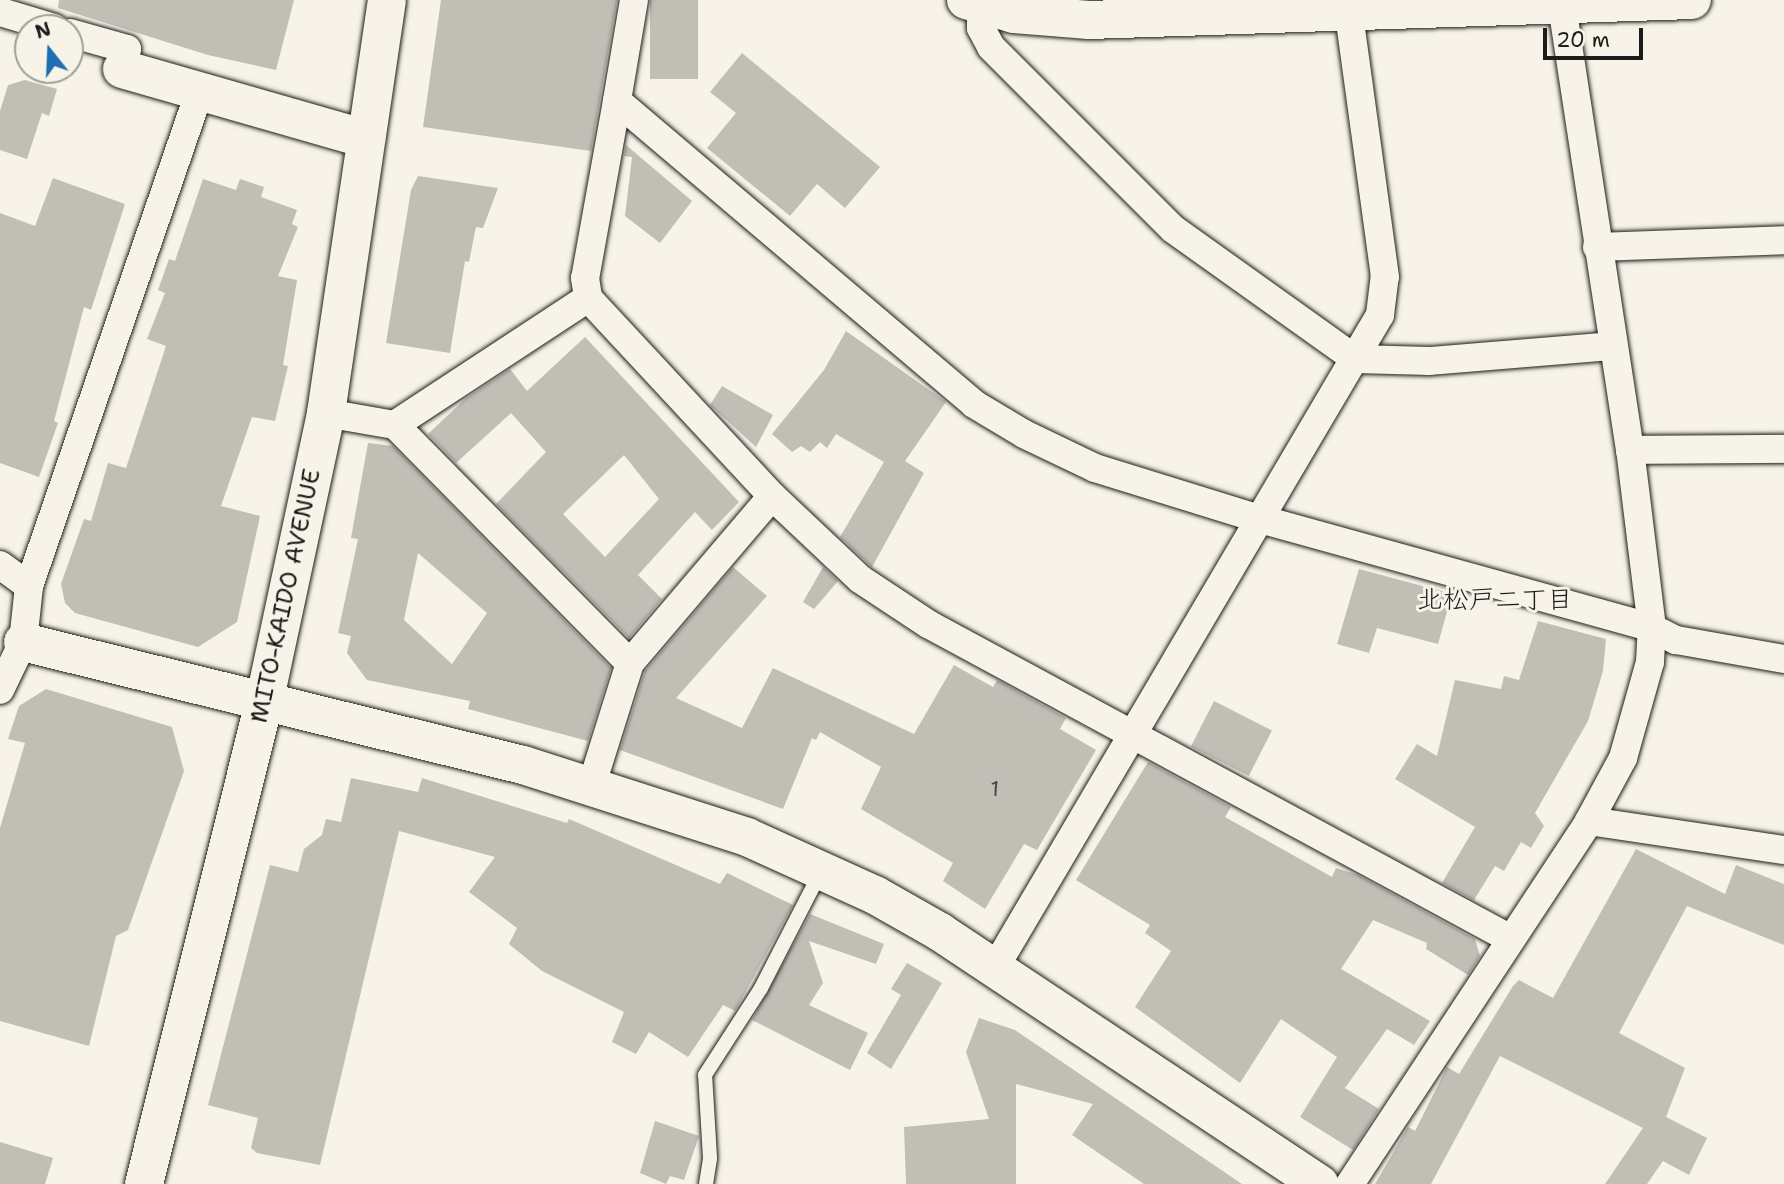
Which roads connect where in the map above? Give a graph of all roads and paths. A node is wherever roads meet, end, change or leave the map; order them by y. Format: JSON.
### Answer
{"nodes":[{"id":1,"x":387,"y":0,"type":"edge"},
{"id":2,"x":634,"y":0,"type":"edge"},
{"id":3,"x":1692,"y":0,"type":"edge"},
{"id":4,"x":973,"y":3,"type":"edge"},
{"id":5,"x":1561,"y":3,"type":"edge"},
{"id":6,"x":1348,"y":6,"type":"edge"},
{"id":7,"x":1089,"y":10,"type":"edge"},
{"id":8,"x":84,"y":37,"type":"edge"},
{"id":9,"x":122,"y":69,"type":"joint"},
{"id":10,"x":199,"y":93,"type":"junction"},
{"id":11,"x":617,"y":102,"type":"junction"},
{"id":12,"x":366,"y":139,"type":"junction"},
{"id":13,"x":1784,"y":240,"type":"edge"},
{"id":14,"x":1597,"y":247,"type":"junction"},
{"id":15,"x":588,"y":299,"type":"junction"},
{"id":16,"x":1612,"y":346,"type":"junction"},
{"id":17,"x":1354,"y":359,"type":"junction"},
{"id":18,"x":326,"y":413,"type":"junction"},
{"id":19,"x":395,"y":425,"type":"junction"},
{"id":20,"x":1784,"y":449,"type":"edge"},
{"id":21,"x":1630,"y":450,"type":"junction"},
{"id":22,"x":772,"y":496,"type":"junction"},
{"id":23,"x":1260,"y":519,"type":"junction"},
{"id":24,"x":0,"y":565,"type":"edge"},
{"id":25,"x":29,"y":586,"type":"junction"},
{"id":26,"x":1652,"y":628,"type":"junction"},
{"id":27,"x":23,"y":642,"type":"junction"},
{"id":28,"x":1784,"y":659,"type":"edge"},
{"id":29,"x":630,"y":663,"type":"junction"},
{"id":30,"x":0,"y":690,"type":"edge"},
{"id":31,"x":264,"y":703,"type":"junction"},
{"id":32,"x":1133,"y":737,"type":"junction"},
{"id":33,"x":592,"y":784,"type":"junction"},
{"id":34,"x":1589,"y":821,"type":"junction"},
{"id":35,"x":1784,"y":850,"type":"edge"},
{"id":36,"x":822,"y":869,"type":"junction"},
{"id":37,"x":1510,"y":938,"type":"junction"},
{"id":38,"x":996,"y":966,"type":"junction"},
{"id":39,"x":144,"y":1184,"type":"edge"},
{"id":40,"x":706,"y":1184,"type":"edge"},
{"id":41,"x":1320,"y":1184,"type":"edge"},
{"id":42,"x":1350,"y":1184,"type":"edge"}],
"edges":[{"from":1,"to":12,"type":"main road","name":"MITO-KAIDO AVENUE"},
{"from":2,"to":11,"type":"street"},
{"from":3,"to":5,"type":"main road"},
{"from":4,"to":7,"type":"main road"},
{"from":4,"to":17,"type":"street"},
{"from":5,"to":6,"type":"main road"},
{"from":5,"to":14,"type":"street"},
{"from":6,"to":7,"type":"main road"},
{"from":6,"to":17,"type":"street"},
{"from":8,"to":9,"type":"street"},
{"from":9,"to":10,"type":"main road"},
{"from":10,"to":12,"type":"main road"},
{"from":10,"to":25,"type":"street"},
{"from":11,"to":15,"type":"street"},
{"from":11,"to":23,"type":"street"},
{"from":12,"to":18,"type":"main road","name":"MITO-KAIDO AVENUE"},
{"from":13,"to":14,"type":"street"},
{"from":14,"to":16,"type":"street"},
{"from":15,"to":19,"type":"street"},
{"from":15,"to":22,"type":"street"},
{"from":16,"to":17,"type":"street"},
{"from":16,"to":21,"type":"street"},
{"from":17,"to":23,"type":"street"},
{"from":18,"to":19,"type":"street"},
{"from":18,"to":31,"type":"main road","name":"MITO-KAIDO AVENUE"},
{"from":19,"to":29,"type":"street"},
{"from":20,"to":21,"type":"street"},
{"from":21,"to":26,"type":"street"},
{"from":22,"to":29,"type":"street"},
{"from":22,"to":32,"type":"street"},
{"from":23,"to":26,"type":"street"},
{"from":23,"to":32,"type":"street"},
{"from":24,"to":25,"type":"street"},
{"from":25,"to":27,"type":"street"},
{"from":26,"to":28,"type":"street"},
{"from":26,"to":34,"type":"street"},
{"from":27,"to":30,"type":"street"},
{"from":27,"to":31,"type":"main road"},
{"from":29,"to":33,"type":"street"},
{"from":31,"to":33,"type":"main road"},
{"from":31,"to":39,"type":"main road","name":"MITO-KAIDO AVENUE"},
{"from":32,"to":37,"type":"street"},
{"from":32,"to":38,"type":"street"},
{"from":33,"to":36,"type":"main road"},
{"from":34,"to":35,"type":"street"},
{"from":34,"to":37,"type":"street"},
{"from":36,"to":38,"type":"main road"},
{"from":36,"to":40,"type":"lane"},
{"from":37,"to":42,"type":"street"},
{"from":38,"to":41,"type":"main road"}]}
